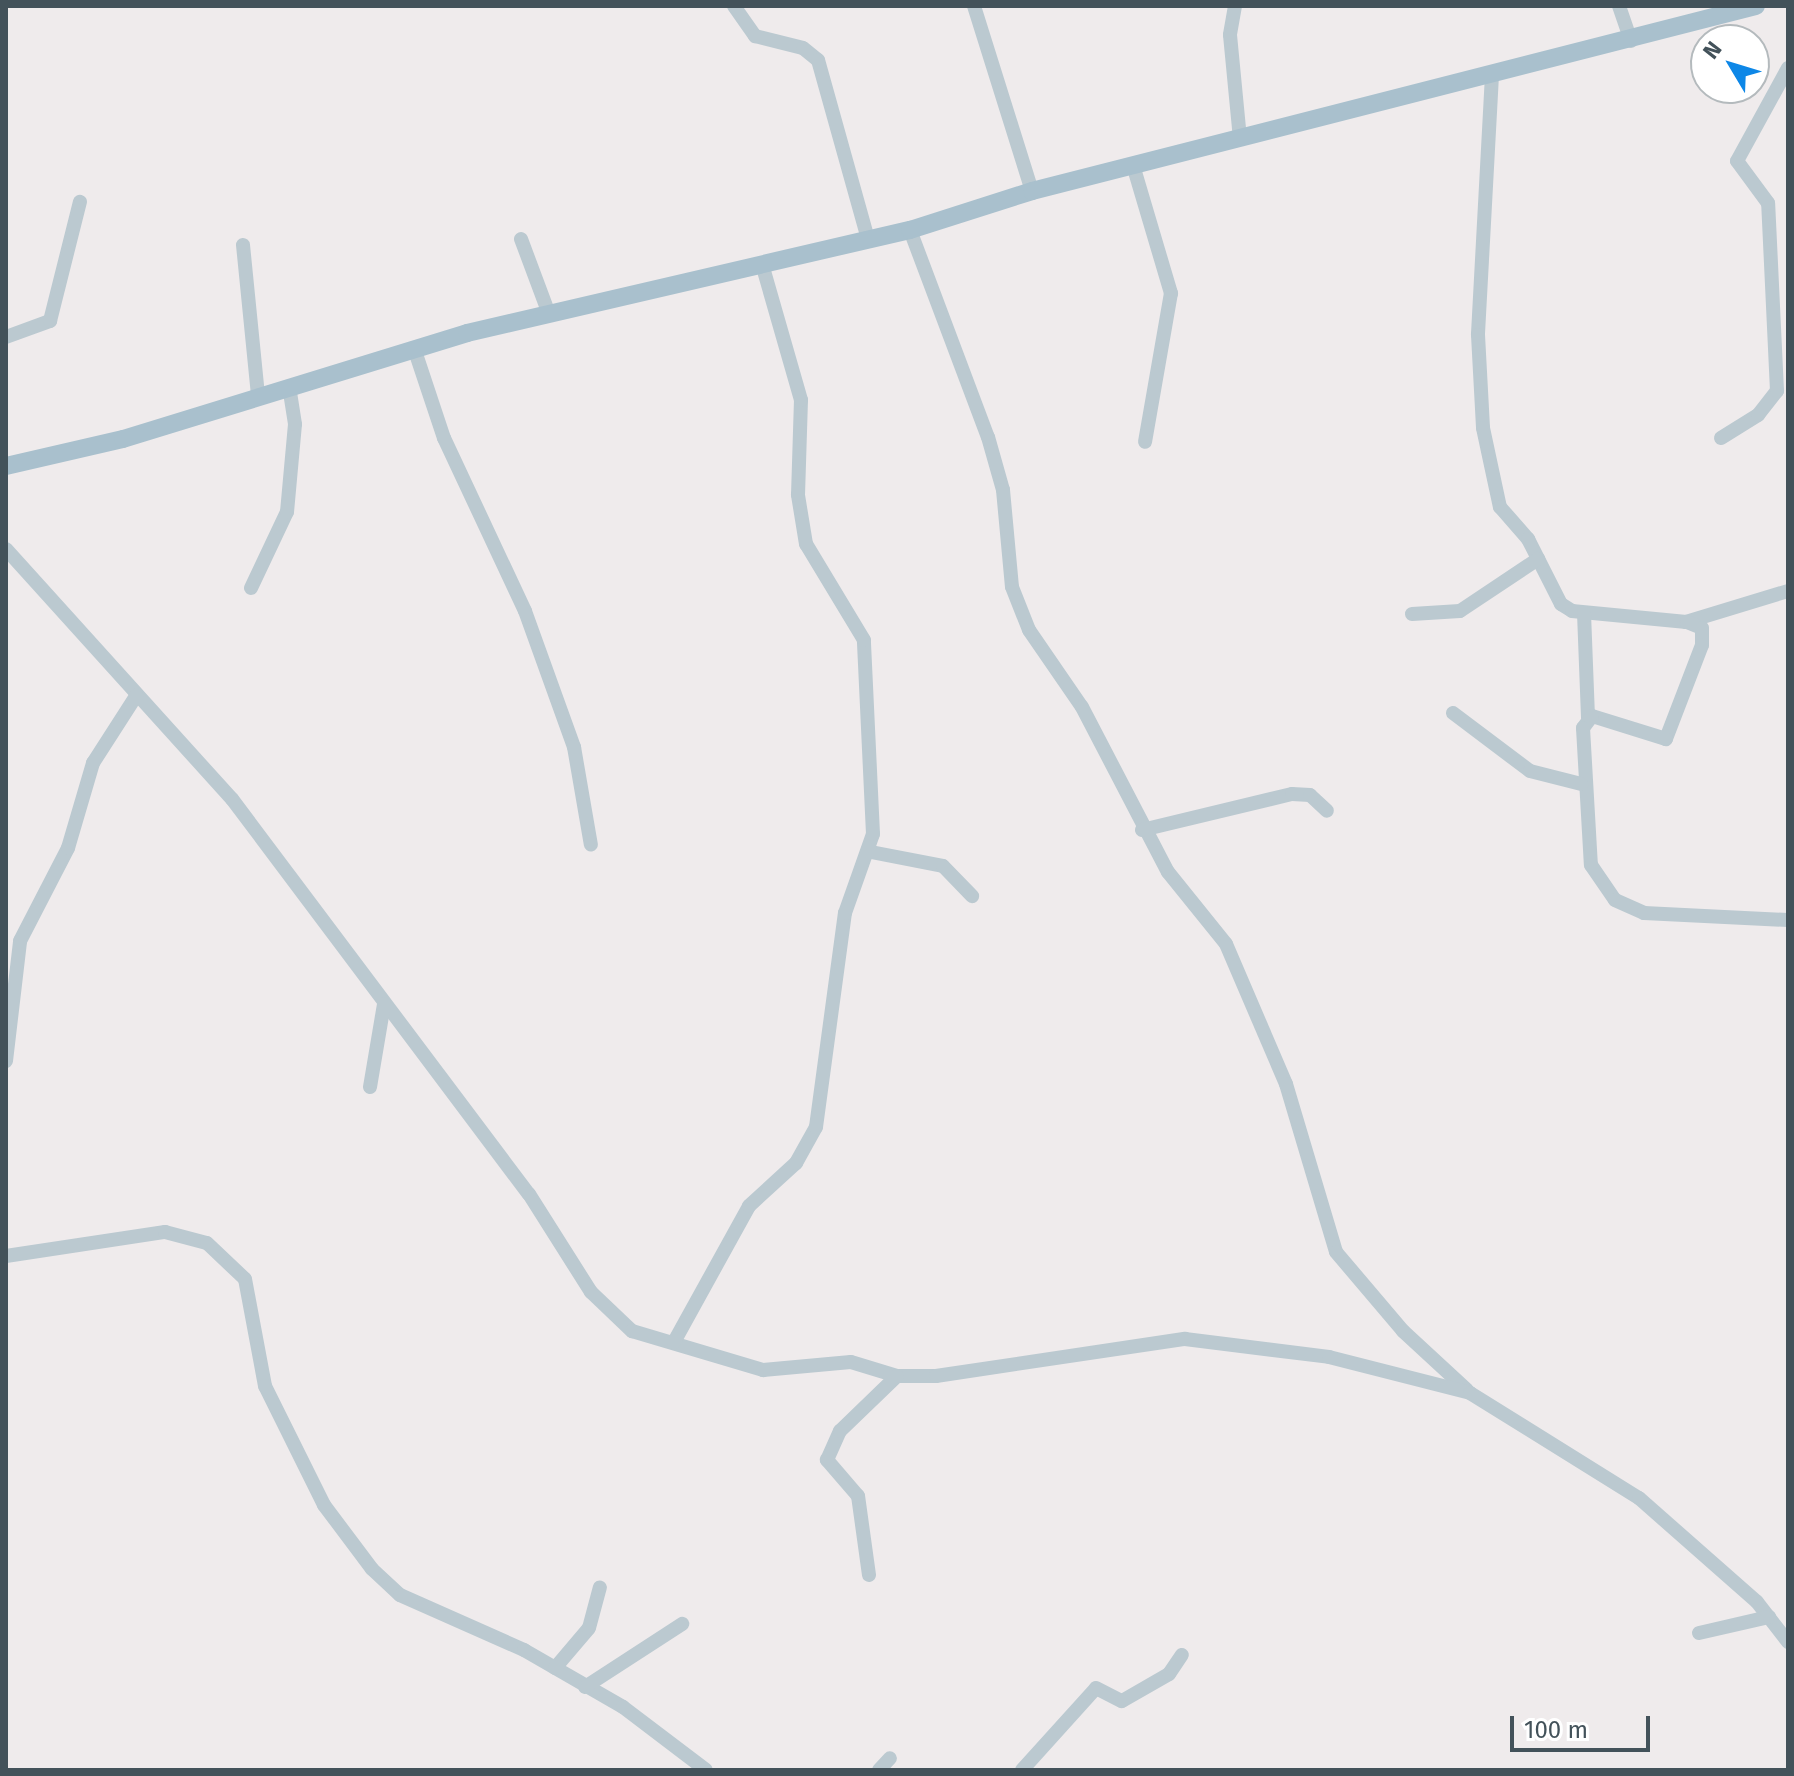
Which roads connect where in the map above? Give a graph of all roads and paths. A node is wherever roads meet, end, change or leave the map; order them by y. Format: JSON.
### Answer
{"nodes":[{"id":1,"x":734,"y":6,"type":"edge"},
{"id":2,"x":974,"y":6,"type":"edge"},
{"id":3,"x":1235,"y":6,"type":"edge"},
{"id":4,"x":1619,"y":6,"type":"edge"},
{"id":5,"x":1756,"y":6,"type":"edge"},
{"id":6,"x":1631,"y":41,"type":"junction"},
{"id":7,"x":1788,"y":68,"type":"edge"},
{"id":8,"x":1492,"y":75,"type":"junction"},
{"id":9,"x":1240,"y":138,"type":"junction"},
{"id":10,"x":1133,"y":165,"type":"junction"},
{"id":11,"x":1032,"y":191,"type":"junction"},
{"id":12,"x":80,"y":202,"type":"dead end"},
{"id":13,"x":910,"y":230,"type":"junction"},
{"id":14,"x":521,"y":239,"type":"dead end"},
{"id":15,"x":868,"y":239,"type":"junction"},
{"id":16,"x":243,"y":245,"type":"dead end"},
{"id":17,"x":762,"y":264,"type":"junction"},
{"id":18,"x":549,"y":314,"type":"junction"},
{"id":19,"x":6,"y":337,"type":"edge"},
{"id":20,"x":414,"y":348,"type":"junction"},
{"id":21,"x":289,"y":386,"type":"junction"},
{"id":22,"x":258,"y":396,"type":"junction"},
{"id":23,"x":1721,"y":438,"type":"dead end"},
{"id":24,"x":1145,"y":442,"type":"dead end"},
{"id":25,"x":6,"y":466,"type":"edge"},
{"id":26,"x":6,"y":549,"type":"edge"},
{"id":27,"x":1538,"y":559,"type":"junction"},
{"id":28,"x":251,"y":588,"type":"dead end"},
{"id":29,"x":1788,"y":591,"type":"edge"},
{"id":30,"x":1584,"y":613,"type":"junction"},
{"id":31,"x":1412,"y":614,"type":"dead end"},
{"id":32,"x":1686,"y":622,"type":"junction"},
{"id":33,"x":136,"y":696,"type":"junction"},
{"id":34,"x":1453,"y":713,"type":"dead end"},
{"id":35,"x":1588,"y":718,"type":"junction"},
{"id":36,"x":1581,"y":784,"type":"junction"},
{"id":37,"x":1327,"y":811,"type":"dead end"},
{"id":38,"x":1142,"y":830,"type":"junction"},
{"id":39,"x":591,"y":845,"type":"dead end"},
{"id":40,"x":871,"y":852,"type":"junction"},
{"id":41,"x":972,"y":896,"type":"dead end"},
{"id":42,"x":1788,"y":920,"type":"edge"},
{"id":43,"x":384,"y":1004,"type":"junction"},
{"id":44,"x":6,"y":1061,"type":"edge"},
{"id":45,"x":370,"y":1087,"type":"dead end"},
{"id":46,"x":6,"y":1256,"type":"edge"},
{"id":47,"x":674,"y":1342,"type":"junction"},
{"id":48,"x":1440,"y":1367,"type":"junction"},
{"id":49,"x":897,"y":1376,"type":"junction"},
{"id":50,"x":1447,"y":1388,"type":"junction"},
{"id":51,"x":1470,"y":1393,"type":"junction"},
{"id":52,"x":869,"y":1575,"type":"dead end"},
{"id":53,"x":600,"y":1587,"type":"dead end"},
{"id":54,"x":1769,"y":1617,"type":"junction"},
{"id":55,"x":682,"y":1624,"type":"dead end"},
{"id":56,"x":1699,"y":1633,"type":"dead end"},
{"id":57,"x":1788,"y":1642,"type":"edge"},
{"id":58,"x":1182,"y":1655,"type":"dead end"},
{"id":59,"x":555,"y":1668,"type":"junction"},
{"id":60,"x":585,"y":1687,"type":"junction"},
{"id":61,"x":890,"y":1758,"type":"dead end"},
{"id":62,"x":706,"y":1770,"type":"edge"},
{"id":63,"x":879,"y":1770,"type":"edge"},
{"id":64,"x":1022,"y":1770,"type":"edge"}],
"edges":[{"from":1,"to":15,"type":"street"},
{"from":2,"to":11,"type":"street"},
{"from":3,"to":9,"type":"street"},
{"from":4,"to":6,"type":"street"},
{"from":5,"to":6,"type":"main road"},
{"from":6,"to":8,"type":"main road"},
{"from":7,"to":23,"type":"street"},
{"from":8,"to":9,"type":"main road"},
{"from":8,"to":27,"type":"street"},
{"from":9,"to":10,"type":"main road"},
{"from":10,"to":11,"type":"main road"},
{"from":10,"to":24,"type":"street"},
{"from":11,"to":13,"type":"main road"},
{"from":12,"to":19,"type":"street"},
{"from":13,"to":15,"type":"main road"},
{"from":13,"to":38,"type":"street"},
{"from":14,"to":18,"type":"street"},
{"from":15,"to":17,"type":"main road"},
{"from":16,"to":22,"type":"street"},
{"from":17,"to":18,"type":"main road"},
{"from":17,"to":40,"type":"street"},
{"from":18,"to":20,"type":"main road"},
{"from":20,"to":21,"type":"main road"},
{"from":20,"to":39,"type":"street"},
{"from":21,"to":22,"type":"main road"},
{"from":21,"to":28,"type":"street"},
{"from":22,"to":25,"type":"main road"},
{"from":26,"to":33,"type":"street"},
{"from":27,"to":30,"type":"street"},
{"from":27,"to":31,"type":"street"},
{"from":29,"to":32,"type":"street"},
{"from":30,"to":32,"type":"street"},
{"from":30,"to":35,"type":"street"},
{"from":32,"to":35,"type":"street"},
{"from":33,"to":43,"type":"street"},
{"from":33,"to":44,"type":"street"},
{"from":34,"to":36,"type":"street"},
{"from":35,"to":36,"type":"street"},
{"from":36,"to":42,"type":"street"},
{"from":37,"to":38,"type":"street"},
{"from":38,"to":48,"type":"street"},
{"from":40,"to":41,"type":"street"},
{"from":40,"to":47,"type":"street"},
{"from":43,"to":45,"type":"street"},
{"from":43,"to":47,"type":"street"},
{"from":46,"to":59,"type":"street"},
{"from":47,"to":49,"type":"street"},
{"from":48,"to":50,"type":"street"},
{"from":48,"to":51,"type":"street"},
{"from":49,"to":50,"type":"street"},
{"from":49,"to":52,"type":"street"},
{"from":50,"to":51,"type":"street"},
{"from":51,"to":54,"type":"street"},
{"from":53,"to":59,"type":"street"},
{"from":54,"to":56,"type":"street"},
{"from":54,"to":57,"type":"street"},
{"from":55,"to":60,"type":"street"},
{"from":58,"to":64,"type":"street"},
{"from":59,"to":60,"type":"street"},
{"from":60,"to":62,"type":"street"},
{"from":61,"to":63,"type":"street"}]}
